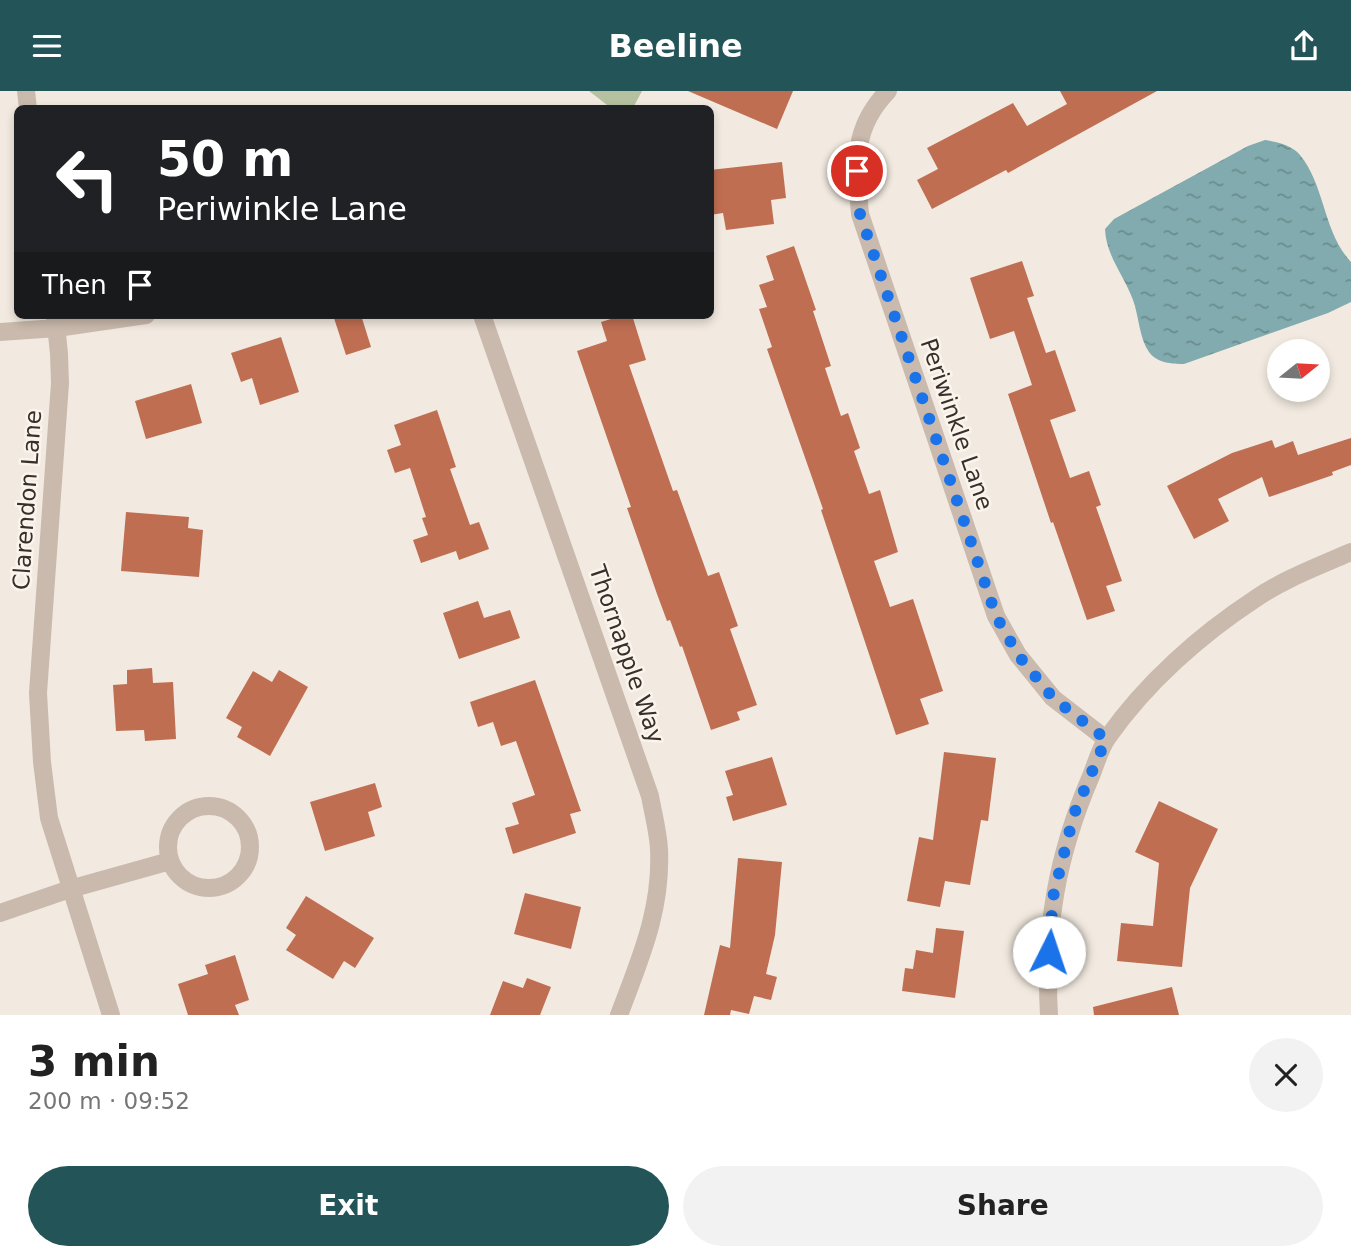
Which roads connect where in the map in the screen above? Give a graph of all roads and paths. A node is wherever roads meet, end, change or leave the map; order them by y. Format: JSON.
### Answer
{"nodes":[{"id":1,"x":888,"y":91,"type":"edge"},
{"id":2,"x":95,"y":319,"type":"edge"},
{"id":3,"x":483,"y":319,"type":"edge"},
{"id":4,"x":56,"y":322,"type":"edge"},
{"id":5,"x":0,"y":332,"type":"edge"},
{"id":6,"x":1351,"y":552,"type":"edge"},
{"id":7,"x":1106,"y":739,"type":"junction"},
{"id":8,"x":170,"y":861,"type":"junction"},
{"id":9,"x":70,"y":889,"type":"junction"},
{"id":10,"x":0,"y":913,"type":"edge"},
{"id":11,"x":111,"y":1015,"type":"edge"},
{"id":12,"x":619,"y":1015,"type":"edge"},
{"id":13,"x":1049,"y":1015,"type":"edge"}],
"edges":[{"from":1,"to":7,"type":"street","name":"Periwinkle Lane"},
{"from":2,"to":4,"type":"street"},
{"from":3,"to":12,"type":"street","name":"Thornapple Way"},
{"from":4,"to":5,"type":"street"},
{"from":4,"to":9,"type":"street","name":"Clarendon Lane"},
{"from":6,"to":7,"type":"street"},
{"from":7,"to":13,"type":"street"},
{"from":8,"to":8,"type":"street"},
{"from":8,"to":9,"type":"street"},
{"from":9,"to":10,"type":"street"},
{"from":9,"to":11,"type":"street","name":"Clarendon Lane"}]}
